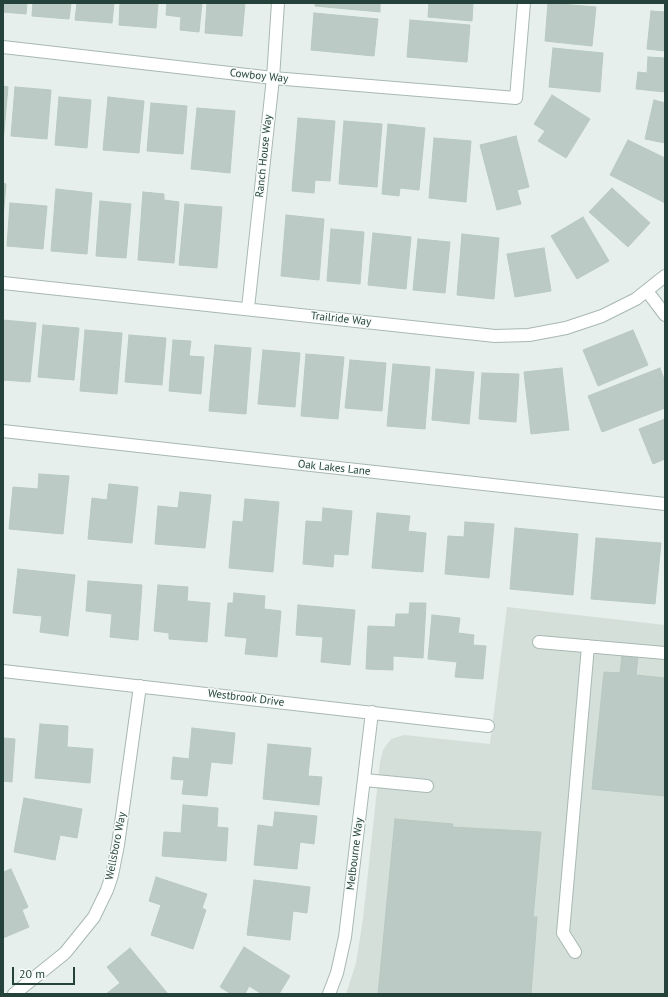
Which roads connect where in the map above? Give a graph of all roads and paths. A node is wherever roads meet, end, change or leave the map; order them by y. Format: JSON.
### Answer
{"nodes":[{"id":1,"x":278,"y":3,"type":"edge"},
{"id":2,"x":524,"y":3,"type":"edge"},
{"id":3,"x":3,"y":47,"type":"edge"},
{"id":4,"x":273,"y":78,"type":"junction"},
{"id":5,"x":665,"y":276,"type":"edge"},
{"id":6,"x":3,"y":283,"type":"edge"},
{"id":7,"x":646,"y":291,"type":"junction"},
{"id":8,"x":248,"y":308,"type":"junction"},
{"id":9,"x":665,"y":315,"type":"edge"},
{"id":10,"x":3,"y":431,"type":"edge"},
{"id":11,"x":665,"y":504,"type":"edge"},
{"id":12,"x":539,"y":642,"type":"dead end"},
{"id":13,"x":588,"y":646,"type":"junction"},
{"id":14,"x":665,"y":653,"type":"edge"},
{"id":15,"x":3,"y":671,"type":"edge"},
{"id":16,"x":140,"y":686,"type":"junction"},
{"id":17,"x":372,"y":712,"type":"junction"},
{"id":18,"x":488,"y":726,"type":"dead end"},
{"id":19,"x":365,"y":780,"type":"junction"},
{"id":20,"x":427,"y":786,"type":"dead end"},
{"id":21,"x":575,"y":952,"type":"dead end"},
{"id":22,"x":14,"y":994,"type":"edge"},
{"id":23,"x":329,"y":994,"type":"edge"}],
"edges":[{"from":1,"to":4,"type":"street","name":"Ranch House Way"},
{"from":2,"to":4,"type":"street","name":"Cowboy Way"},
{"from":3,"to":4,"type":"street","name":"Cowboy Way"},
{"from":4,"to":8,"type":"street","name":"Ranch House Way"},
{"from":5,"to":7,"type":"street","name":"Trailride Way"},
{"from":6,"to":8,"type":"street","name":"Trailride Way"},
{"from":7,"to":8,"type":"street","name":"Trailride Way"},
{"from":7,"to":9,"type":"street"},
{"from":10,"to":11,"type":"street","name":"Oak Lakes Lane"},
{"from":12,"to":13,"type":"street"},
{"from":13,"to":14,"type":"street"},
{"from":13,"to":21,"type":"street"},
{"from":15,"to":16,"type":"street","name":"Westbrook Drive"},
{"from":16,"to":17,"type":"street","name":"Westbrook Drive"},
{"from":16,"to":22,"type":"street","name":"Wellsboro Way"},
{"from":17,"to":18,"type":"street","name":"Westbrook Drive"},
{"from":17,"to":19,"type":"street","name":"Melbourne Way"},
{"from":19,"to":20,"type":"street"},
{"from":19,"to":23,"type":"street","name":"Melbourne Way"}]}
